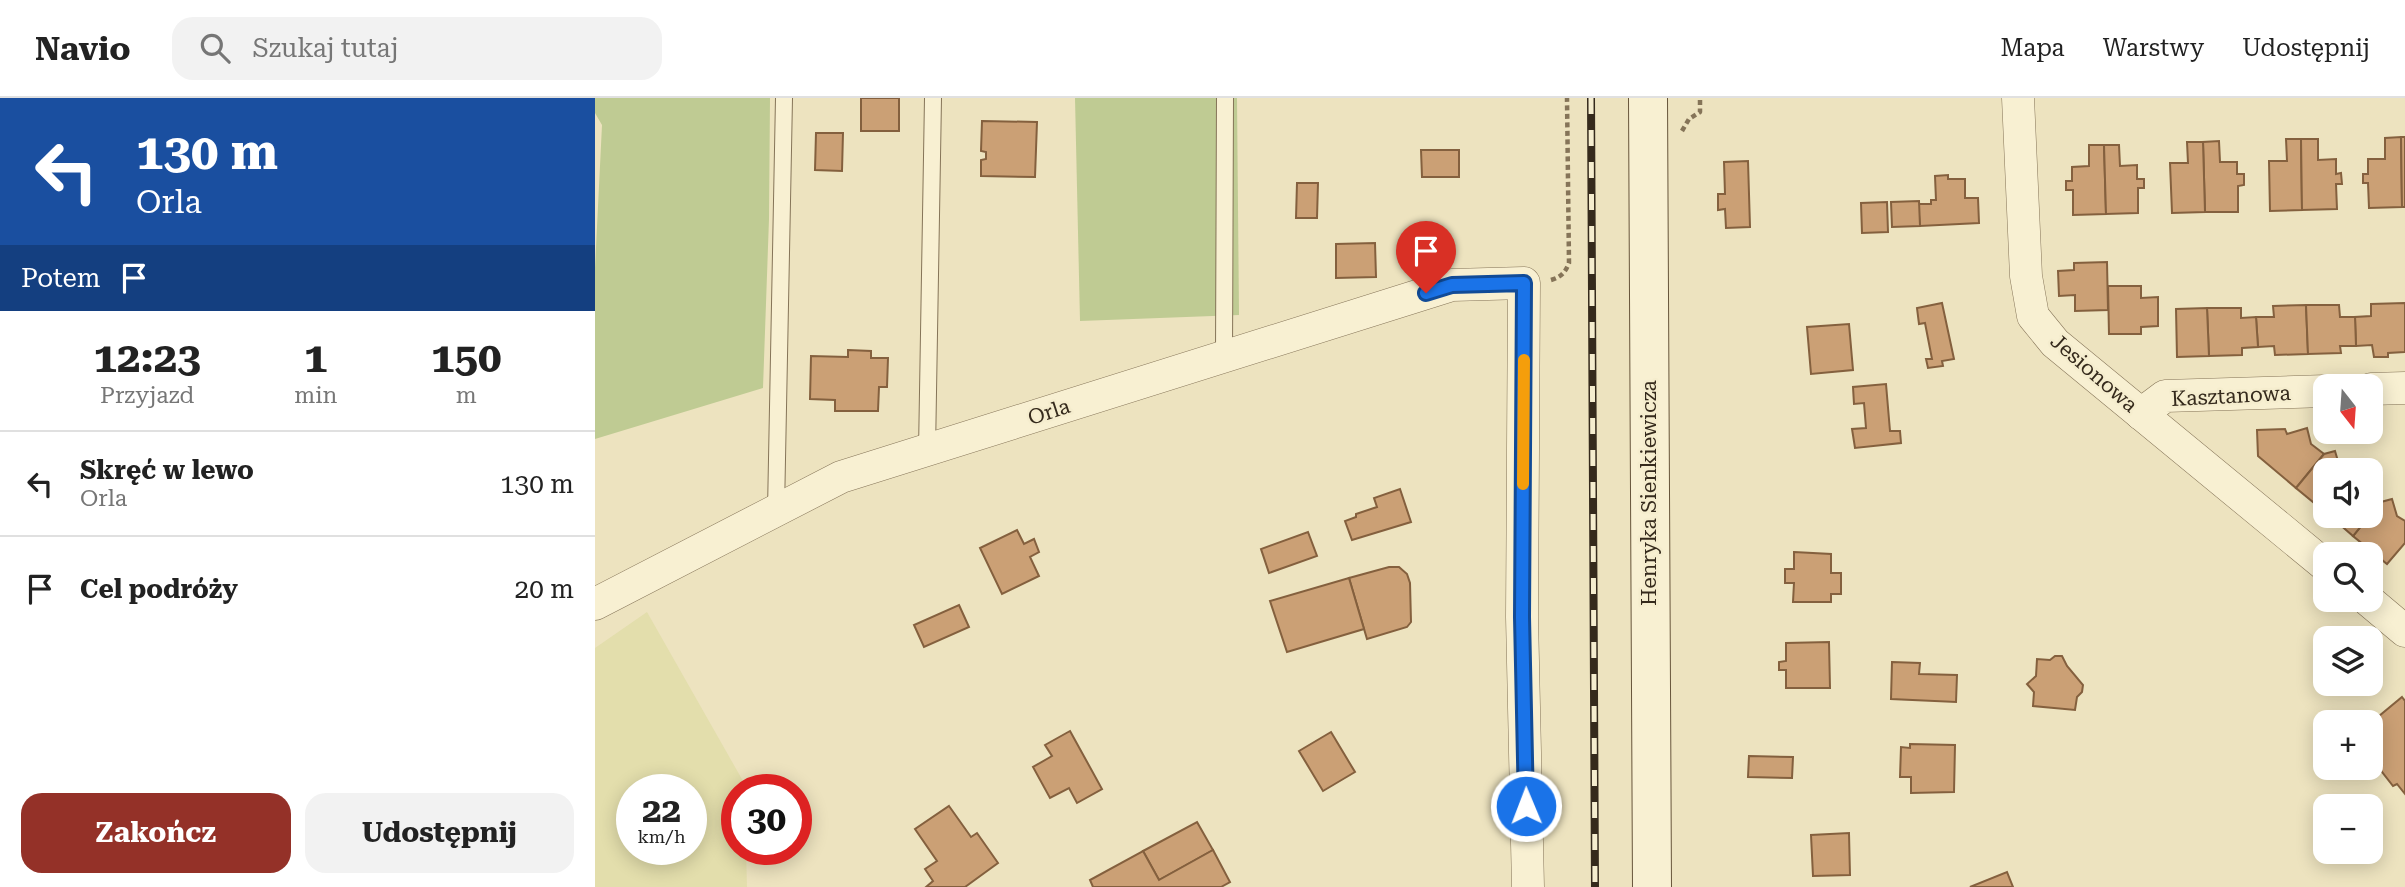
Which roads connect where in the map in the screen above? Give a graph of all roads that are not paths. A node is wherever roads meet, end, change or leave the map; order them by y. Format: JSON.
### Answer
{"nodes":[{"id":1,"x":784,"y":98,"type":"edge"},
{"id":2,"x":933,"y":98,"type":"edge"},
{"id":3,"x":1225,"y":98,"type":"edge"},
{"id":4,"x":1648,"y":98,"type":"edge"},
{"id":5,"x":2018,"y":98,"type":"edge"},
{"id":6,"x":1224,"y":357,"type":"junction"},
{"id":7,"x":2405,"y":388,"type":"edge"},
{"id":8,"x":2383,"y":389,"type":"edge"},
{"id":9,"x":2313,"y":391,"type":"edge"},
{"id":10,"x":2141,"y":414,"type":"junction"},
{"id":11,"x":927,"y":451,"type":"junction"},
{"id":12,"x":776,"y":511,"type":"junction"},
{"id":13,"x":2313,"y":555,"type":"edge"},
{"id":14,"x":595,"y":604,"type":"edge"},
{"id":15,"x":2382,"y":612,"type":"edge"},
{"id":16,"x":2405,"y":631,"type":"edge"},
{"id":17,"x":1528,"y":887,"type":"edge"},
{"id":18,"x":1652,"y":887,"type":"edge"}],
"edges":[{"from":1,"to":12,"type":"lane"},
{"from":2,"to":11,"type":"lane"},
{"from":3,"to":6,"type":"lane"},
{"from":4,"to":18,"type":"main road","name":"Henryka Sienkiewicza"},
{"from":5,"to":10,"type":"street","name":"Jesionowa"},
{"from":6,"to":11,"type":"street","name":"Orla"},
{"from":6,"to":17,"type":"street","name":"Orla"},
{"from":7,"to":8,"type":"street"},
{"from":9,"to":10,"type":"street","name":"Kasztanowa"},
{"from":10,"to":13,"type":"street","name":"Jesionowa"},
{"from":11,"to":12,"type":"street","name":"Orla"},
{"from":12,"to":14,"type":"street","name":"Orla"},
{"from":15,"to":16,"type":"street"}]}
